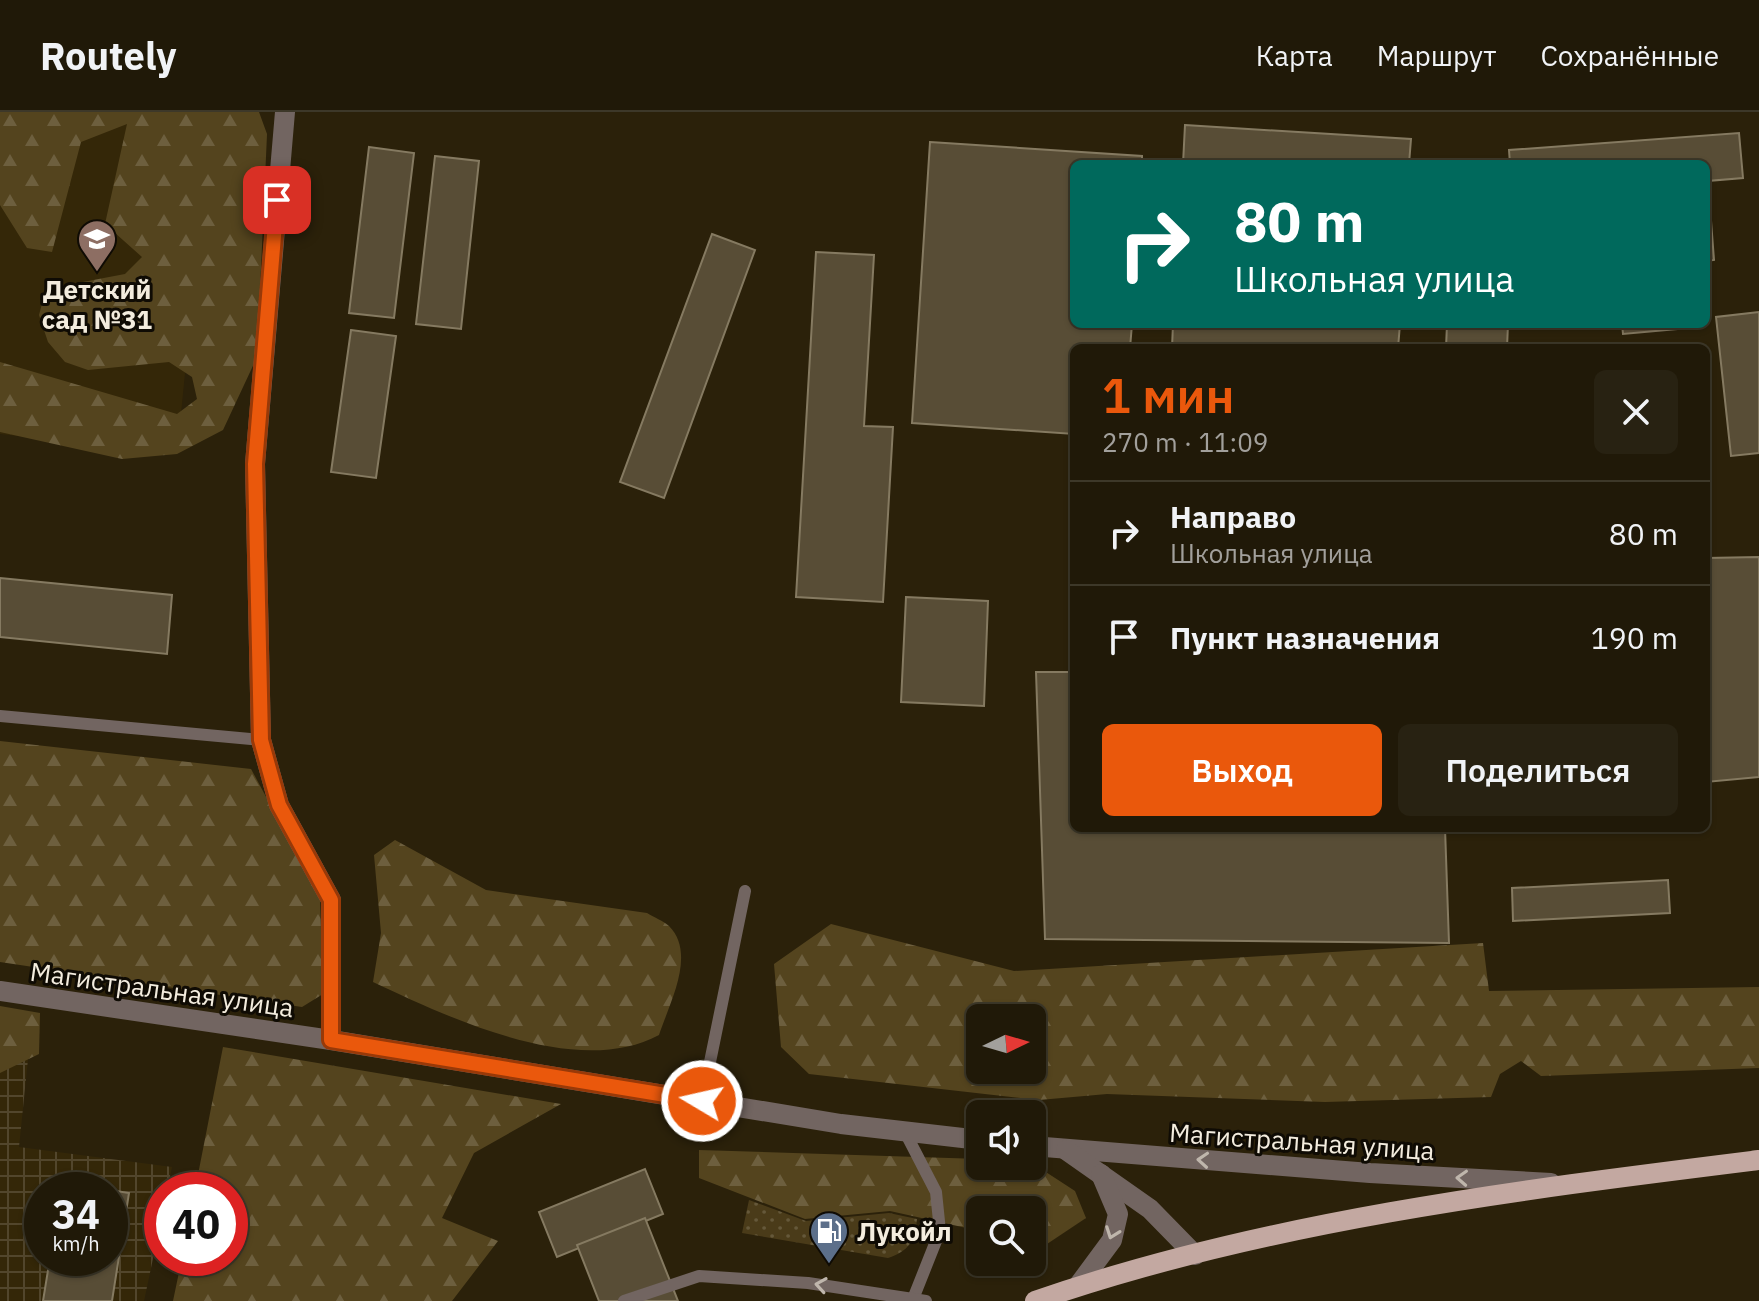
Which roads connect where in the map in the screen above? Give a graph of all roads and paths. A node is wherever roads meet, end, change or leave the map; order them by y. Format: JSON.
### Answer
{"nodes":[{"id":1,"x":285,"y":112,"type":"edge"},
{"id":2,"x":0,"y":716,"type":"edge"},
{"id":3,"x":261,"y":740,"type":"junction"},
{"id":4,"x":745,"y":891,"type":"dead end"},
{"id":5,"x":0,"y":991,"type":"edge"},
{"id":6,"x":331,"y":1040,"type":"junction"},
{"id":7,"x":702,"y":1101,"type":"junction"},
{"id":8,"x":905,"y":1132,"type":"junction"},
{"id":9,"x":966,"y":1139,"type":"edge"},
{"id":10,"x":1046,"y":1148,"type":"edge"},
{"id":11,"x":1066,"y":1150,"type":"junction"},
{"id":12,"x":1759,"y":1160,"type":"edge"},
{"id":13,"x":1101,"y":1174,"type":"junction"},
{"id":14,"x":1568,"y":1183,"type":"junction"},
{"id":15,"x":1195,"y":1255,"type":"junction"},
{"id":16,"x":1078,"y":1286,"type":"junction"},
{"id":17,"x":919,"y":1300,"type":"edge"},
{"id":18,"x":624,"y":1301,"type":"edge"},
{"id":19,"x":1035,"y":1301,"type":"edge"}],
"edges":[{"from":1,"to":3,"type":"street"},
{"from":2,"to":3,"type":"lane"},
{"from":3,"to":6,"type":"street"},
{"from":4,"to":7,"type":"lane"},
{"from":5,"to":6,"type":"street","name":"Магистральная улица"},
{"from":6,"to":7,"type":"street","name":"Магистральная улица"},
{"from":7,"to":8,"type":"street","name":"Магистральная улица"},
{"from":8,"to":9,"type":"street","name":"Магистральная улица"},
{"from":8,"to":17,"type":"lane"},
{"from":10,"to":11,"type":"street","name":"Магистральная улица"},
{"from":11,"to":13,"type":"street"},
{"from":14,"to":11,"type":"street","name":"Магистральная улица","one_way":true},
{"from":12,"to":14,"type":"main road"},
{"from":13,"to":15,"type":"street"},
{"from":13,"to":16,"type":"street","one_way":true},
{"from":14,"to":15,"type":"main road"},
{"from":15,"to":16,"type":"main road"},
{"from":16,"to":19,"type":"main road"},
{"from":17,"to":18,"type":"lane","one_way":true}]}
